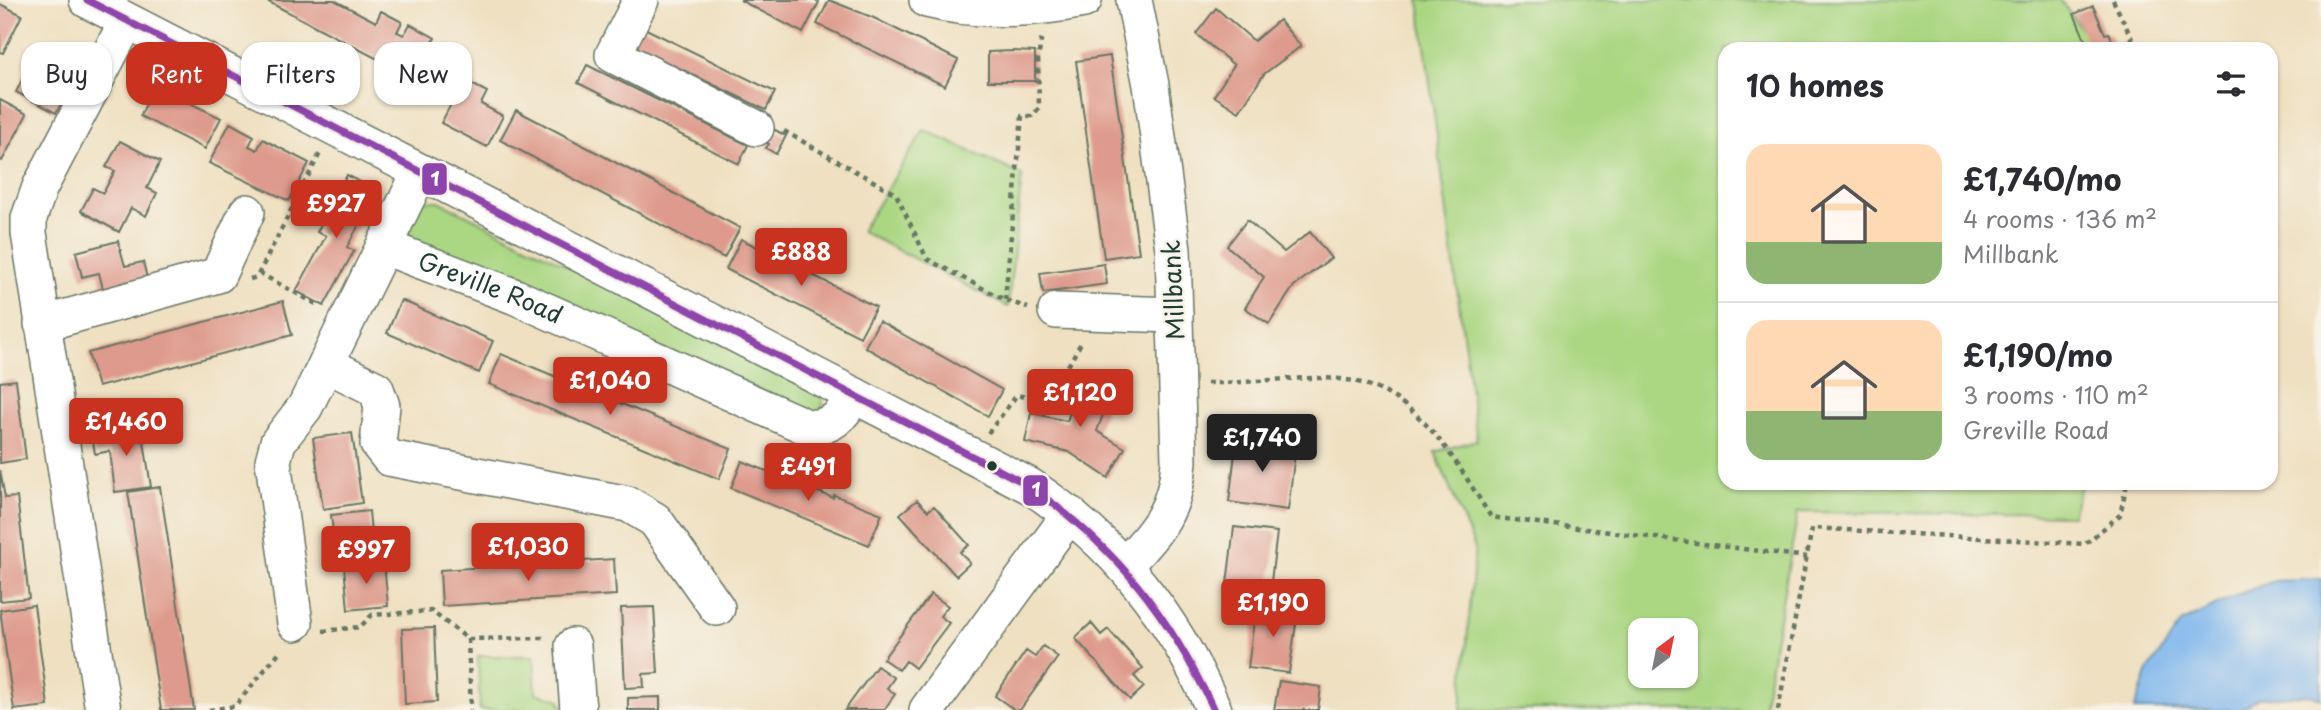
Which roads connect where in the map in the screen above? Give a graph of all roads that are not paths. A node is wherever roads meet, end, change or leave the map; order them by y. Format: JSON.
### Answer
{"nodes":[{"id":1,"x":87,"y":0,"type":"edge"},
{"id":2,"x":641,"y":0,"type":"edge"},
{"id":3,"x":927,"y":0,"type":"edge"},
{"id":4,"x":1084,"y":0,"type":"edge"},
{"id":5,"x":1134,"y":0,"type":"edge"},
{"id":6,"x":127,"y":21,"type":"junction"},
{"id":7,"x":757,"y":128,"type":"road end"},
{"id":8,"x":420,"y":172,"type":"junction"},
{"id":9,"x":247,"y":212,"type":"dead end"},
{"id":10,"x":384,"y":247,"type":"junction"},
{"id":11,"x":1056,"y":311,"type":"dead end"},
{"id":12,"x":1175,"y":315,"type":"junction"},
{"id":13,"x":42,"y":324,"type":"junction"},
{"id":14,"x":326,"y":364,"type":"junction"},
{"id":15,"x":854,"y":395,"type":"junction"},
{"id":16,"x":1070,"y":514,"type":"junction"},
{"id":17,"x":1125,"y":565,"type":"junction"},
{"id":18,"x":717,"y":608,"type":"dead end"},
{"id":19,"x":299,"y":633,"type":"road end"},
{"id":20,"x":573,"y":646,"type":"road end"},
{"id":21,"x":103,"y":710,"type":"edge"},
{"id":22,"x":578,"y":710,"type":"edge"},
{"id":23,"x":926,"y":710,"type":"edge"},
{"id":24,"x":1214,"y":710,"type":"edge"}],
"edges":[{"from":1,"to":6,"type":"street"},
{"from":2,"to":7,"type":"street"},
{"from":3,"to":4,"type":"street"},
{"from":5,"to":12,"type":"street","name":"Millbank"},
{"from":6,"to":8,"type":"street"},
{"from":6,"to":13,"type":"street"},
{"from":8,"to":10,"type":"street"},
{"from":8,"to":15,"type":"street"},
{"from":9,"to":13,"type":"street"},
{"from":10,"to":14,"type":"street"},
{"from":10,"to":15,"type":"street","name":"Greville Road"},
{"from":11,"to":12,"type":"street"},
{"from":12,"to":17,"type":"street","name":"Millbank"},
{"from":13,"to":21,"type":"street"},
{"from":14,"to":18,"type":"street"},
{"from":14,"to":19,"type":"street"},
{"from":15,"to":16,"type":"street"},
{"from":16,"to":17,"type":"street"},
{"from":16,"to":23,"type":"street"},
{"from":17,"to":24,"type":"street"},
{"from":20,"to":22,"type":"street"}]}
